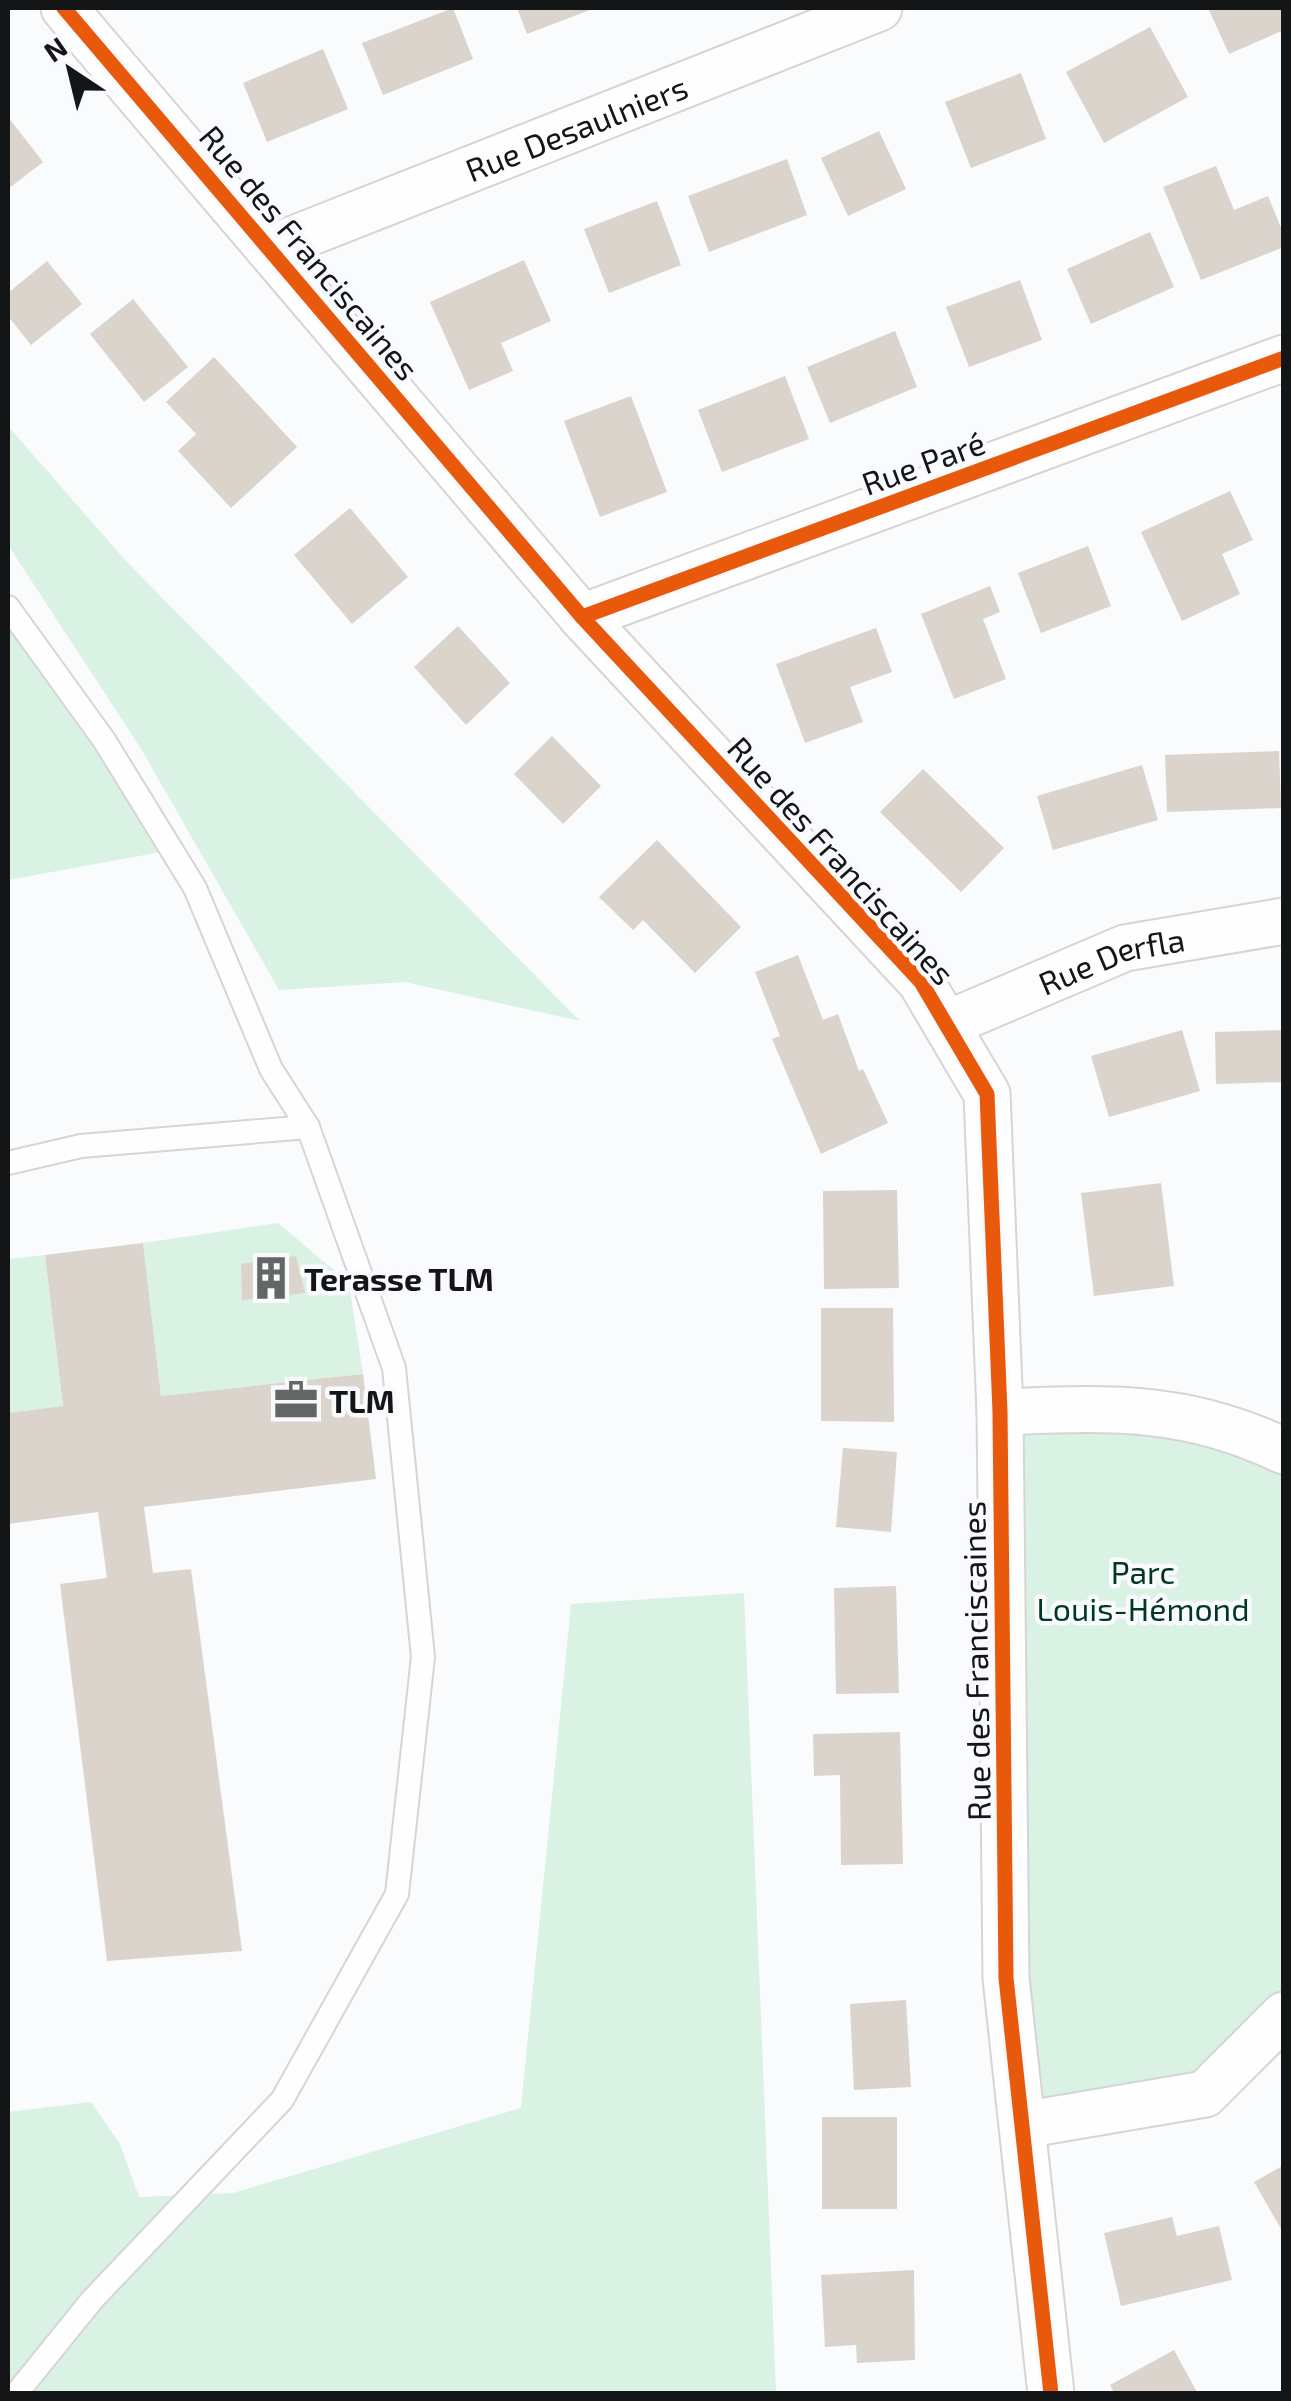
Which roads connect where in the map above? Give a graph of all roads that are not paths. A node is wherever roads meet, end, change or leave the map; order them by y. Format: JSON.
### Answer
{"nodes":[{"id":1,"x":64,"y":8,"type":"edge"},
{"id":2,"x":879,"y":8,"type":"edge"},
{"id":3,"x":271,"y":248,"type":"junction"},
{"id":4,"x":1284,"y":358,"type":"edge"},
{"id":5,"x":8,"y":606,"type":"edge"},
{"id":6,"x":582,"y":616,"type":"junction"},
{"id":7,"x":1284,"y":921,"type":"edge"},
{"id":8,"x":948,"y":1024,"type":"junction"},
{"id":9,"x":308,"y":1127,"type":"junction"},
{"id":10,"x":8,"y":1163,"type":"edge"},
{"id":11,"x":1000,"y":1412,"type":"junction"},
{"id":12,"x":1284,"y":1451,"type":"edge"},
{"id":13,"x":1284,"y":2015,"type":"edge"},
{"id":14,"x":1023,"y":2125,"type":"junction"},
{"id":15,"x":16,"y":2394,"type":"edge"},
{"id":16,"x":1051,"y":2394,"type":"edge"}],
"edges":[{"from":1,"to":3,"type":"street","name":"Rue des Franciscaines"},
{"from":2,"to":3,"type":"street","name":"Rue Desaulniers"},
{"from":3,"to":6,"type":"street","name":"Rue des Franciscaines"},
{"from":4,"to":6,"type":"street","name":"Rue Paré"},
{"from":5,"to":9,"type":"lane"},
{"from":6,"to":8,"type":"street","name":"Rue des Franciscaines"},
{"from":7,"to":8,"type":"street","name":"Rue Derfla"},
{"from":8,"to":11,"type":"street","name":"Rue des Franciscaines"},
{"from":9,"to":10,"type":"lane"},
{"from":9,"to":15,"type":"lane"},
{"from":11,"to":12,"type":"street"},
{"from":11,"to":14,"type":"street","name":"Rue des Franciscaines"},
{"from":13,"to":14,"type":"street"},
{"from":14,"to":16,"type":"street","name":"Rue des Franciscaines"}]}
